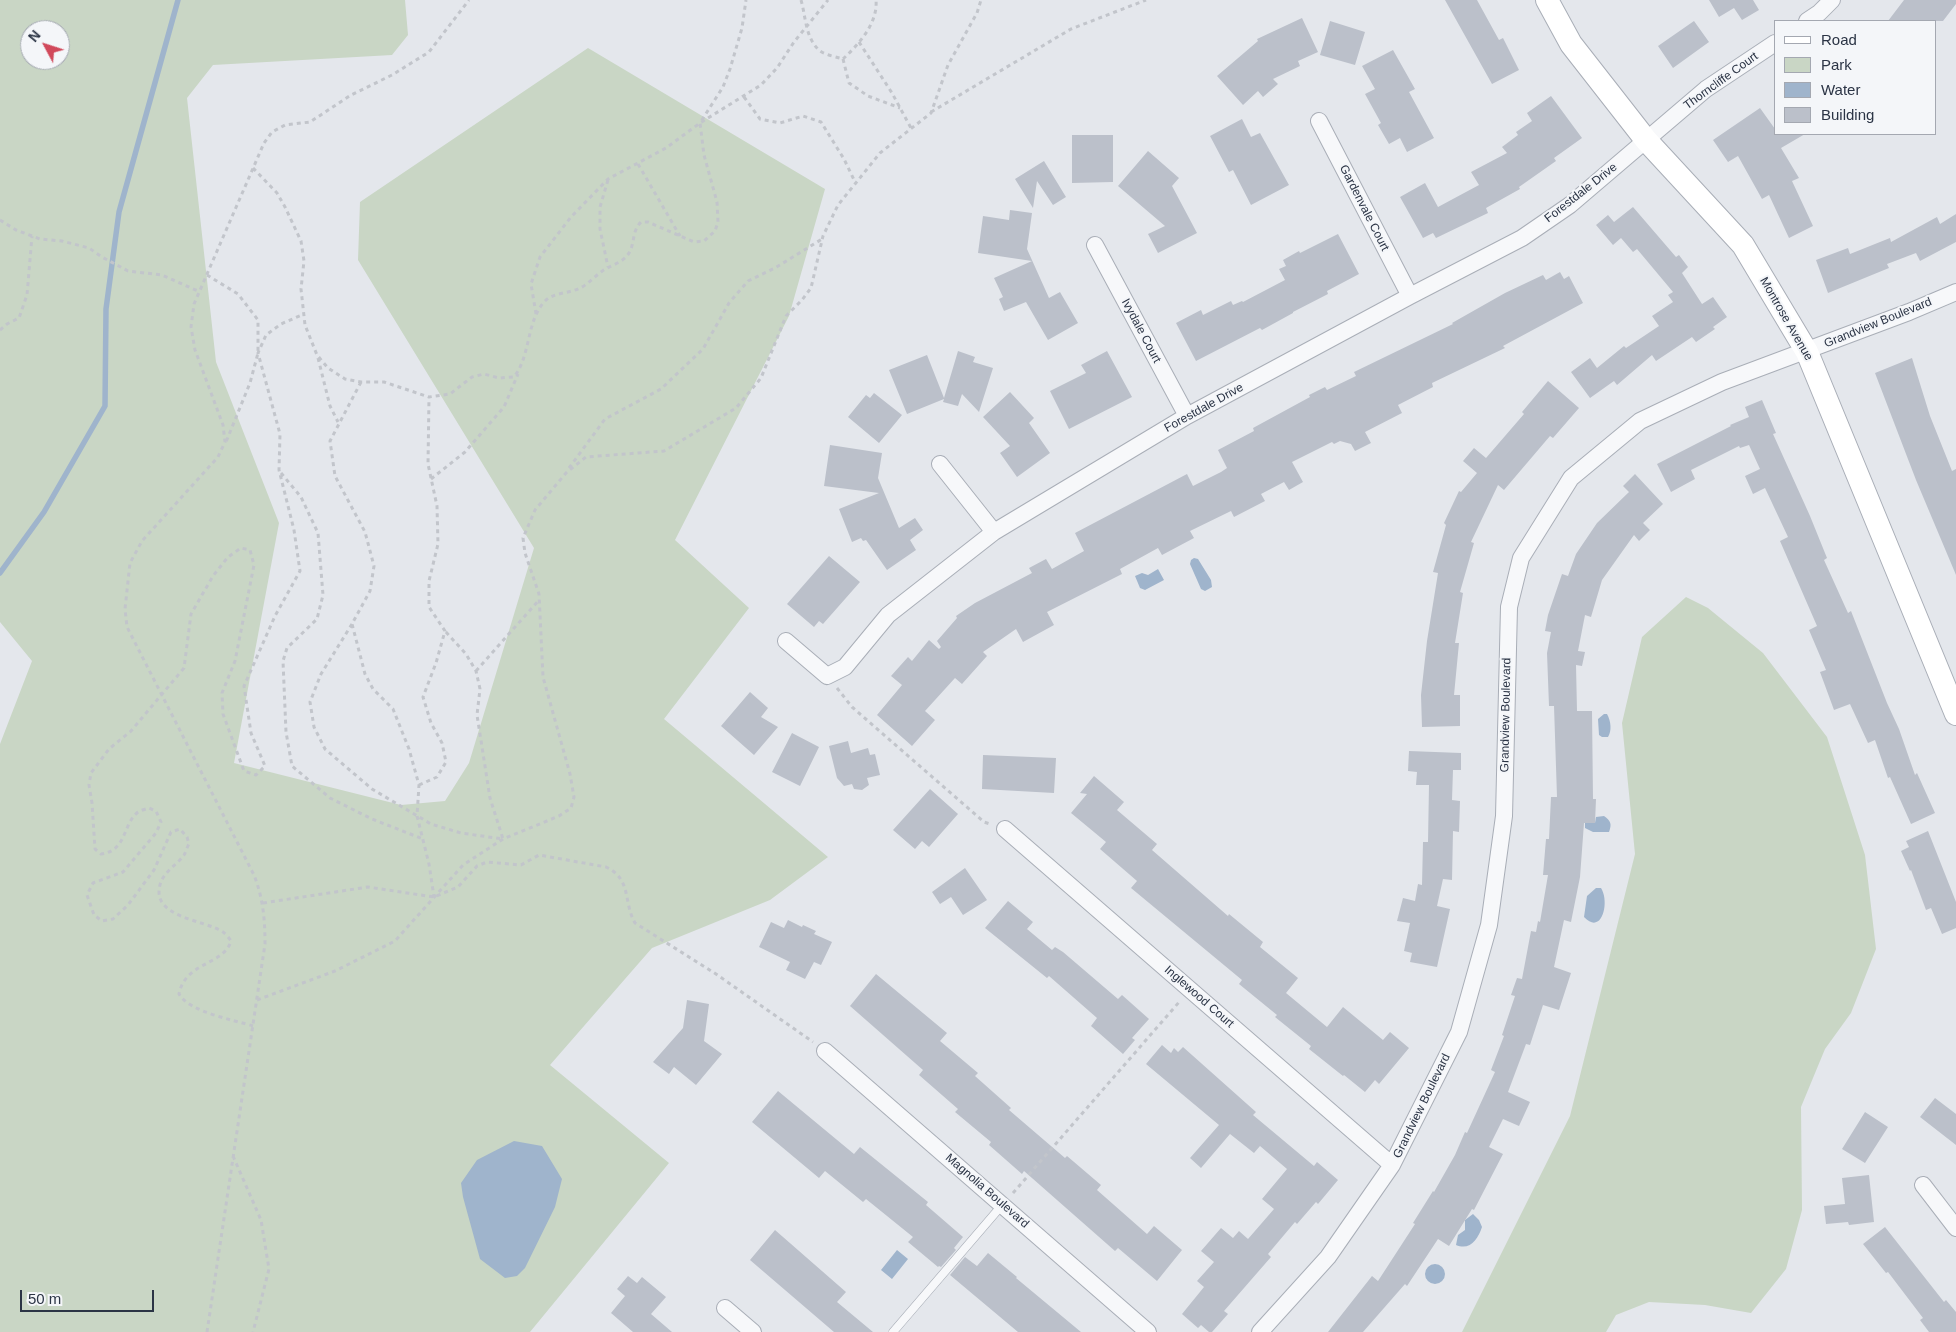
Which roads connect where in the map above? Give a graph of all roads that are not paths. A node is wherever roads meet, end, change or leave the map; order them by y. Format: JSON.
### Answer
{"nodes":[{"id":1,"x":1547,"y":0,"type":"edge"},
{"id":2,"x":1832,"y":0,"type":"edge"},
{"id":3,"x":1808,"y":20,"type":"edge"},
{"id":4,"x":1774,"y":44,"type":"edge"},
{"id":5,"x":1319,"y":121,"type":"dead end"},
{"id":6,"x":1646,"y":140,"type":"junction"},
{"id":7,"x":1095,"y":245,"type":"dead end"},
{"id":8,"x":1956,"y":292,"type":"edge"},
{"id":9,"x":1410,"y":296,"type":"junction"},
{"id":10,"x":1807,"y":352,"type":"junction"},
{"id":11,"x":1187,"y":416,"type":"junction"},
{"id":12,"x":940,"y":464,"type":"dead end"},
{"id":13,"x":994,"y":532,"type":"junction"},
{"id":14,"x":786,"y":641,"type":"dead end"},
{"id":15,"x":1956,"y":714,"type":"edge"},
{"id":16,"x":1005,"y":829,"type":"road end"},
{"id":17,"x":825,"y":1051,"type":"road end"},
{"id":18,"x":1392,"y":1165,"type":"junction"},
{"id":19,"x":1923,"y":1185,"type":"dead end"},
{"id":20,"x":1003,"y":1204,"type":"junction"},
{"id":21,"x":1956,"y":1228,"type":"edge"},
{"id":22,"x":725,"y":1308,"type":"dead end"},
{"id":23,"x":753,"y":1332,"type":"edge"},
{"id":24,"x":893,"y":1332,"type":"edge"},
{"id":25,"x":1148,"y":1332,"type":"edge"},
{"id":26,"x":1260,"y":1332,"type":"edge"}],
"edges":[{"from":1,"to":6,"type":"street","name":"Montrose Avenue"},
{"from":2,"to":3,"type":"street"},
{"from":4,"to":6,"type":"street","name":"Thorncliffe Court"},
{"from":5,"to":9,"type":"street","name":"Gardenvale Court"},
{"from":6,"to":9,"type":"street","name":"Forestdale Drive"},
{"from":6,"to":10,"type":"street","name":"Montrose Avenue"},
{"from":7,"to":11,"type":"street","name":"Ivydale Court"},
{"from":8,"to":10,"type":"street","name":"Grandview Boulevard"},
{"from":9,"to":11,"type":"street","name":"Forestdale Drive"},
{"from":10,"to":15,"type":"street","name":"Montrose Avenue"},
{"from":10,"to":18,"type":"street","name":"Grandview Boulevard"},
{"from":11,"to":13,"type":"street","name":"Forestdale Drive"},
{"from":12,"to":13,"type":"street"},
{"from":13,"to":14,"type":"street","name":"Forestdale Drive"},
{"from":16,"to":18,"type":"street","name":"Inglewood Court"},
{"from":17,"to":20,"type":"street","name":"Magnolia Boulevard"},
{"from":18,"to":26,"type":"street","name":"Grandview Boulevard"},
{"from":19,"to":21,"type":"street"},
{"from":20,"to":24,"type":"lane"},
{"from":20,"to":25,"type":"street","name":"Magnolia Boulevard"},
{"from":22,"to":23,"type":"street"}]}
